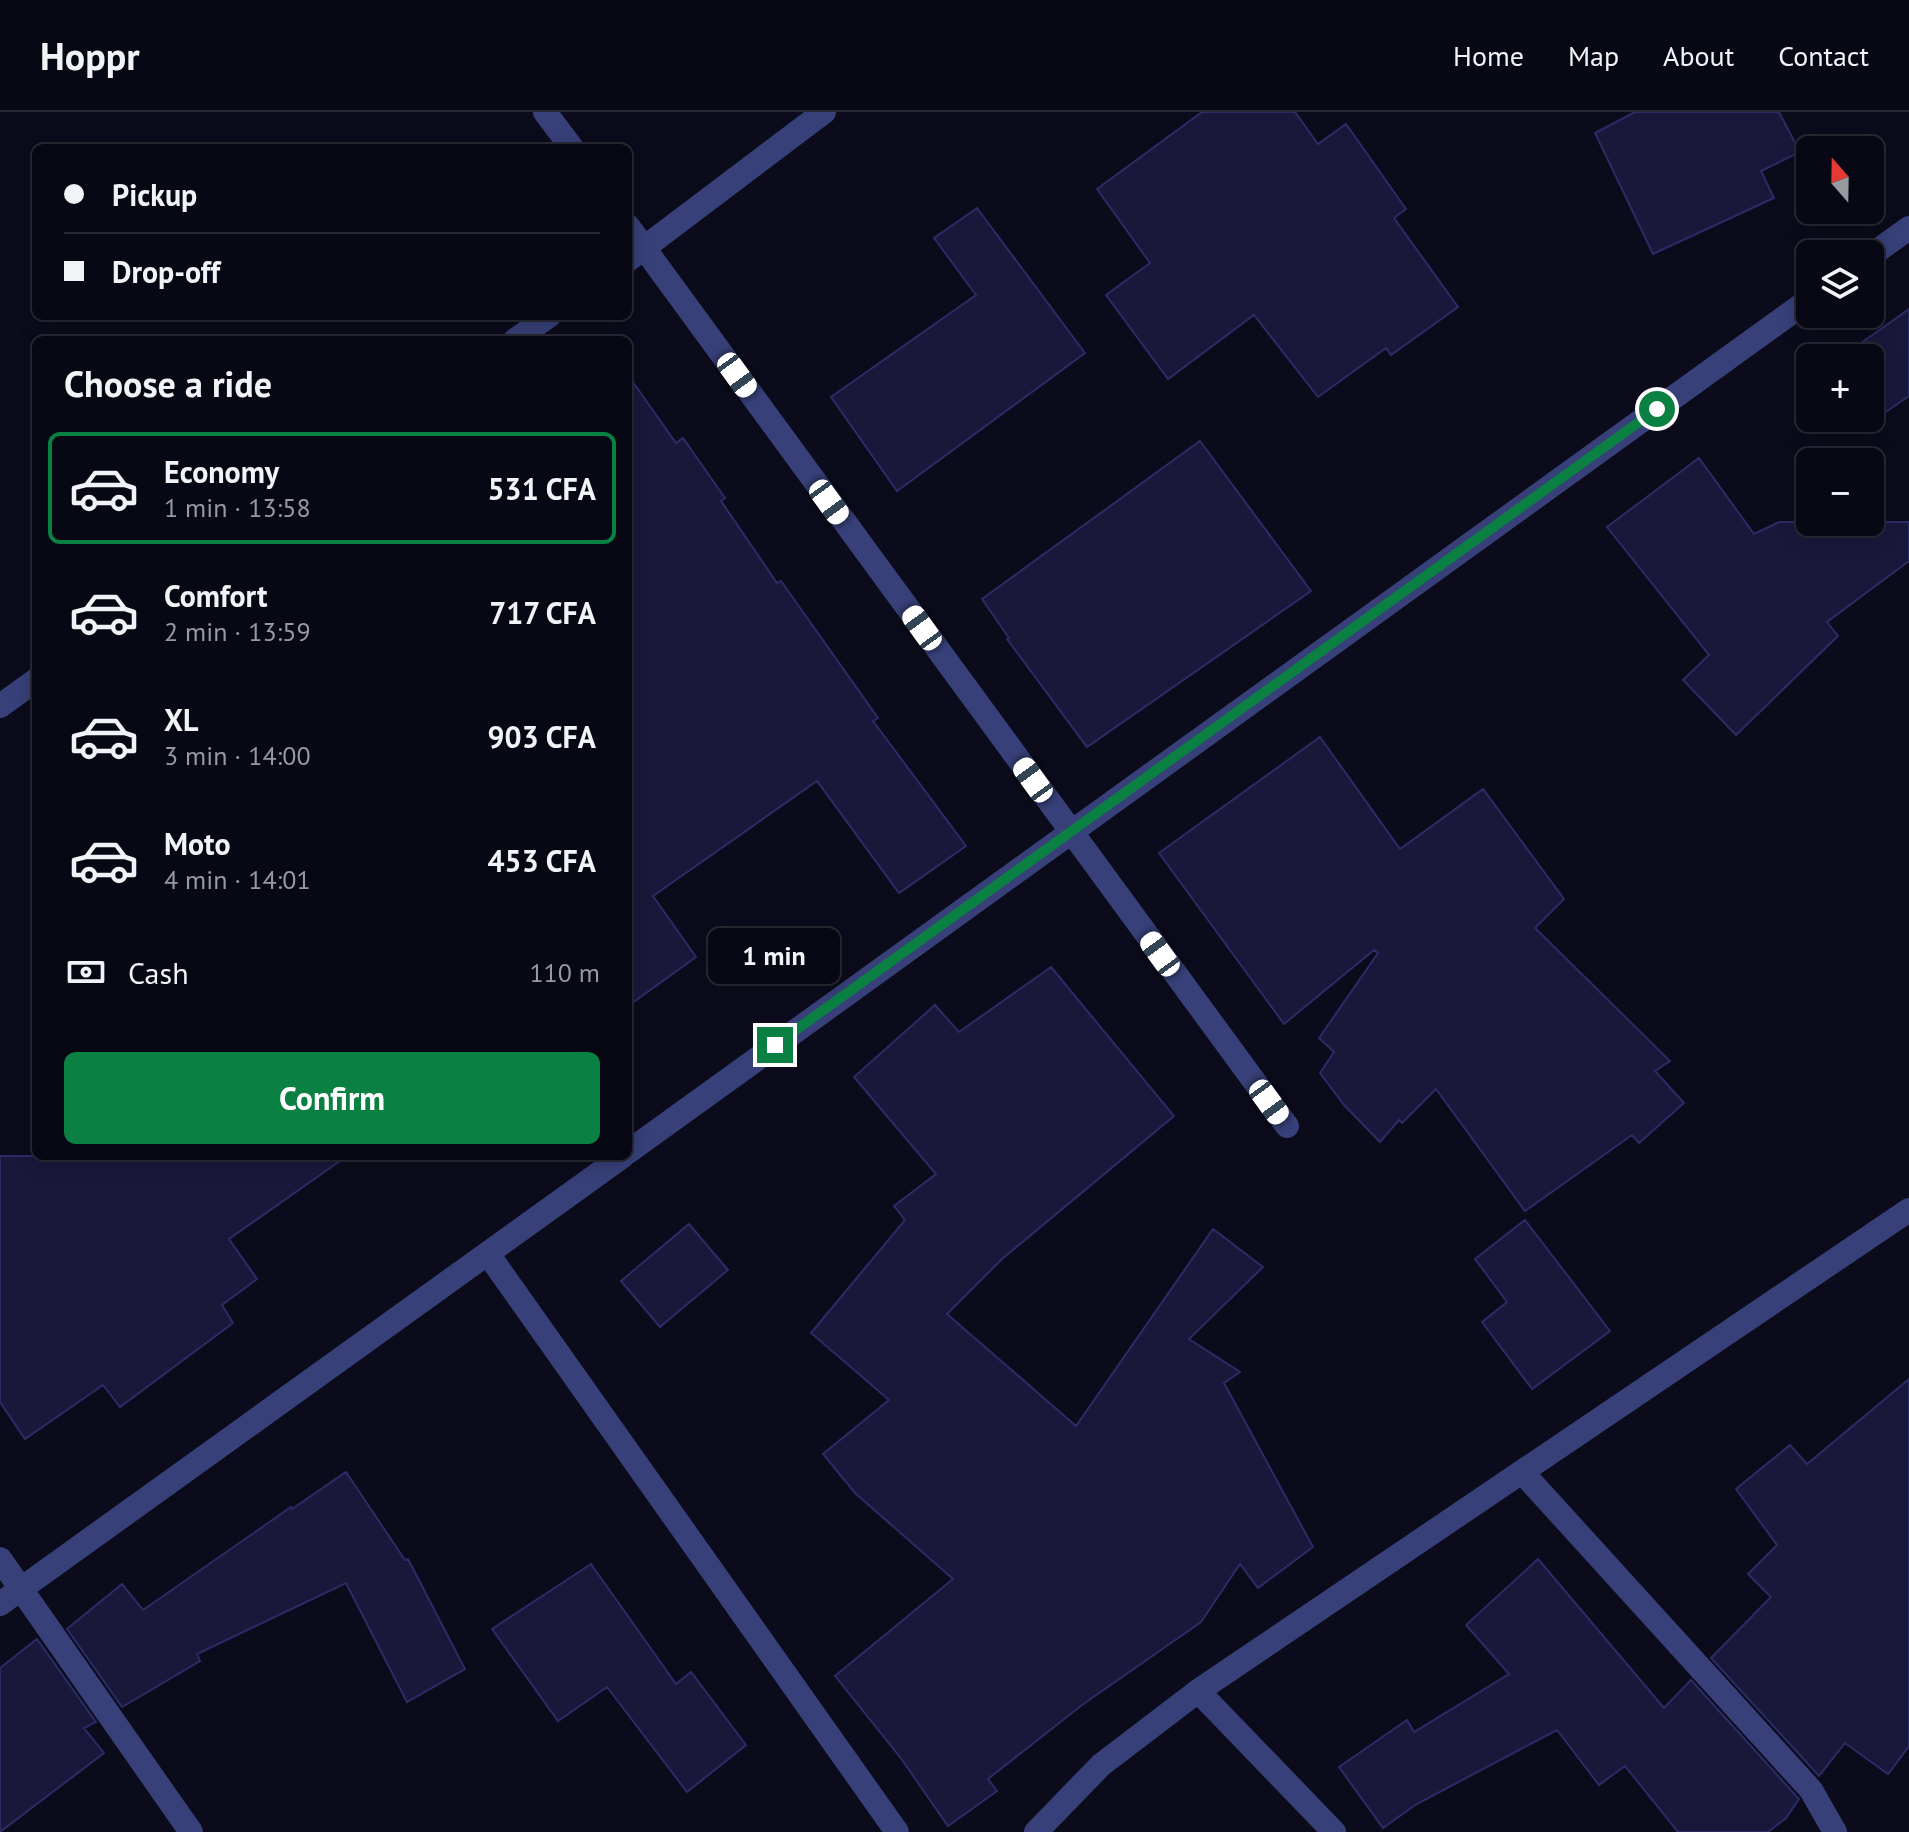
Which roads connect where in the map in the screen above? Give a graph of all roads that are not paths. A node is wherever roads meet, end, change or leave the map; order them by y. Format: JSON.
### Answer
{"nodes":[{"id":1,"x":545,"y":112,"type":"edge"},
{"id":2,"x":824,"y":112,"type":"edge"},
{"id":3,"x":569,"y":144,"type":"edge"},
{"id":4,"x":1909,"y":228,"type":"edge"},
{"id":5,"x":1884,"y":246,"type":"edge"},
{"id":6,"x":636,"y":254,"type":"edge"},
{"id":7,"x":1796,"y":309,"type":"edge"},
{"id":8,"x":543,"y":320,"type":"edge"},
{"id":9,"x":521,"y":336,"type":"edge"},
{"id":10,"x":32,"y":683,"type":"edge"},
{"id":11,"x":0,"y":706,"type":"edge"},
{"id":12,"x":1070,"y":831,"type":"junction"},
{"id":13,"x":1287,"y":1126,"type":"dead end"},
{"id":14,"x":632,"y":1149,"type":"edge"},
{"id":15,"x":617,"y":1160,"type":"edge"},
{"id":16,"x":1909,"y":1210,"type":"edge"},
{"id":17,"x":488,"y":1254,"type":"junction"},
{"id":18,"x":1523,"y":1473,"type":"junction"},
{"id":19,"x":0,"y":1559,"type":"edge"},
{"id":20,"x":22,"y":1588,"type":"junction"},
{"id":21,"x":0,"y":1604,"type":"edge"},
{"id":22,"x":1198,"y":1691,"type":"junction"},
{"id":23,"x":191,"y":1832,"type":"edge"},
{"id":24,"x":897,"y":1832,"type":"edge"},
{"id":25,"x":1036,"y":1832,"type":"edge"},
{"id":26,"x":1334,"y":1832,"type":"edge"},
{"id":27,"x":1835,"y":1832,"type":"edge"}],
"edges":[{"from":1,"to":3,"type":"street"},
{"from":2,"to":6,"type":"street"},
{"from":4,"to":5,"type":"street"},
{"from":6,"to":12,"type":"street"},
{"from":7,"to":12,"type":"street"},
{"from":8,"to":9,"type":"street"},
{"from":10,"to":11,"type":"street"},
{"from":12,"to":13,"type":"street"},
{"from":12,"to":14,"type":"street"},
{"from":15,"to":17,"type":"street"},
{"from":16,"to":18,"type":"street"},
{"from":17,"to":20,"type":"street"},
{"from":17,"to":24,"type":"street"},
{"from":18,"to":22,"type":"street"},
{"from":18,"to":27,"type":"street"},
{"from":19,"to":20,"type":"street"},
{"from":20,"to":21,"type":"street"},
{"from":20,"to":23,"type":"street"},
{"from":22,"to":25,"type":"street"},
{"from":22,"to":26,"type":"street"}]}
